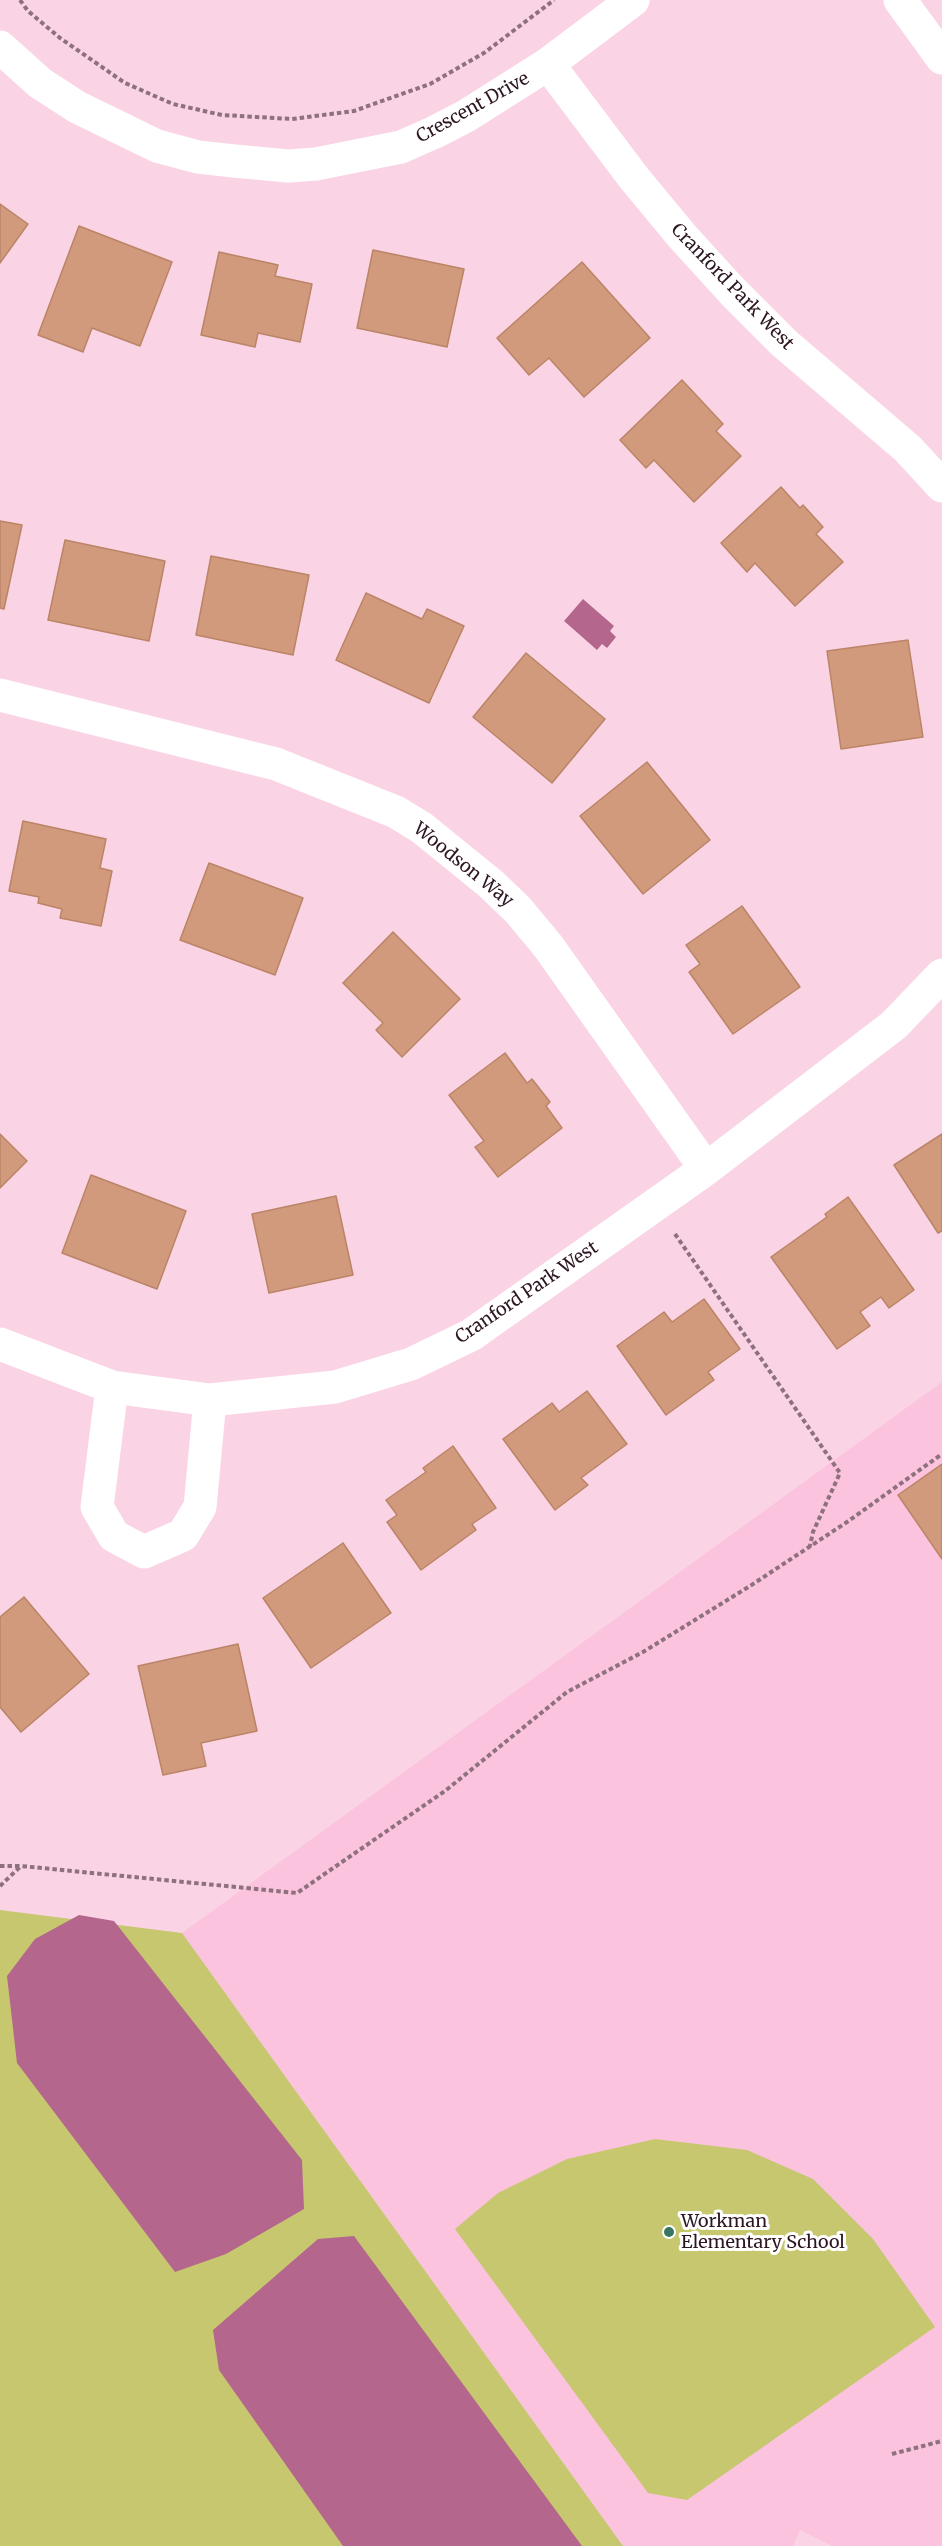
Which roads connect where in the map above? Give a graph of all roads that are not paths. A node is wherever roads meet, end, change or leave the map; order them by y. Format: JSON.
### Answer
{"nodes":[{"id":1,"x":633,"y":0,"type":"edge"},
{"id":2,"x":900,"y":0,"type":"edge"},
{"id":3,"x":0,"y":46,"type":"edge"},
{"id":4,"x":942,"y":58,"type":"edge"},
{"id":5,"x":548,"y":64,"type":"junction"},
{"id":6,"x":942,"y":486,"type":"edge"},
{"id":7,"x":0,"y":695,"type":"edge"},
{"id":8,"x":942,"y":975,"type":"edge"},
{"id":9,"x":706,"y":1168,"type":"junction"},
{"id":10,"x":0,"y":1344,"type":"edge"},
{"id":11,"x":112,"y":1387,"type":"junction"},
{"id":12,"x":210,"y":1400,"type":"junction"}],
"edges":[{"from":1,"to":5,"type":"street","name":"Crescent Drive"},
{"from":2,"to":4,"type":"street"},
{"from":3,"to":5,"type":"street","name":"Crescent Drive"},
{"from":5,"to":6,"type":"street","name":"Cranford Park West"},
{"from":7,"to":9,"type":"street","name":"Woodson Way"},
{"from":8,"to":9,"type":"street","name":"Cranford Park West"},
{"from":9,"to":12,"type":"street","name":"Cranford Park West"},
{"from":10,"to":11,"type":"street","name":"Cranford Park West"},
{"from":11,"to":12,"type":"street","name":"Cranford Park West"},
{"from":11,"to":12,"type":"street"}]}
